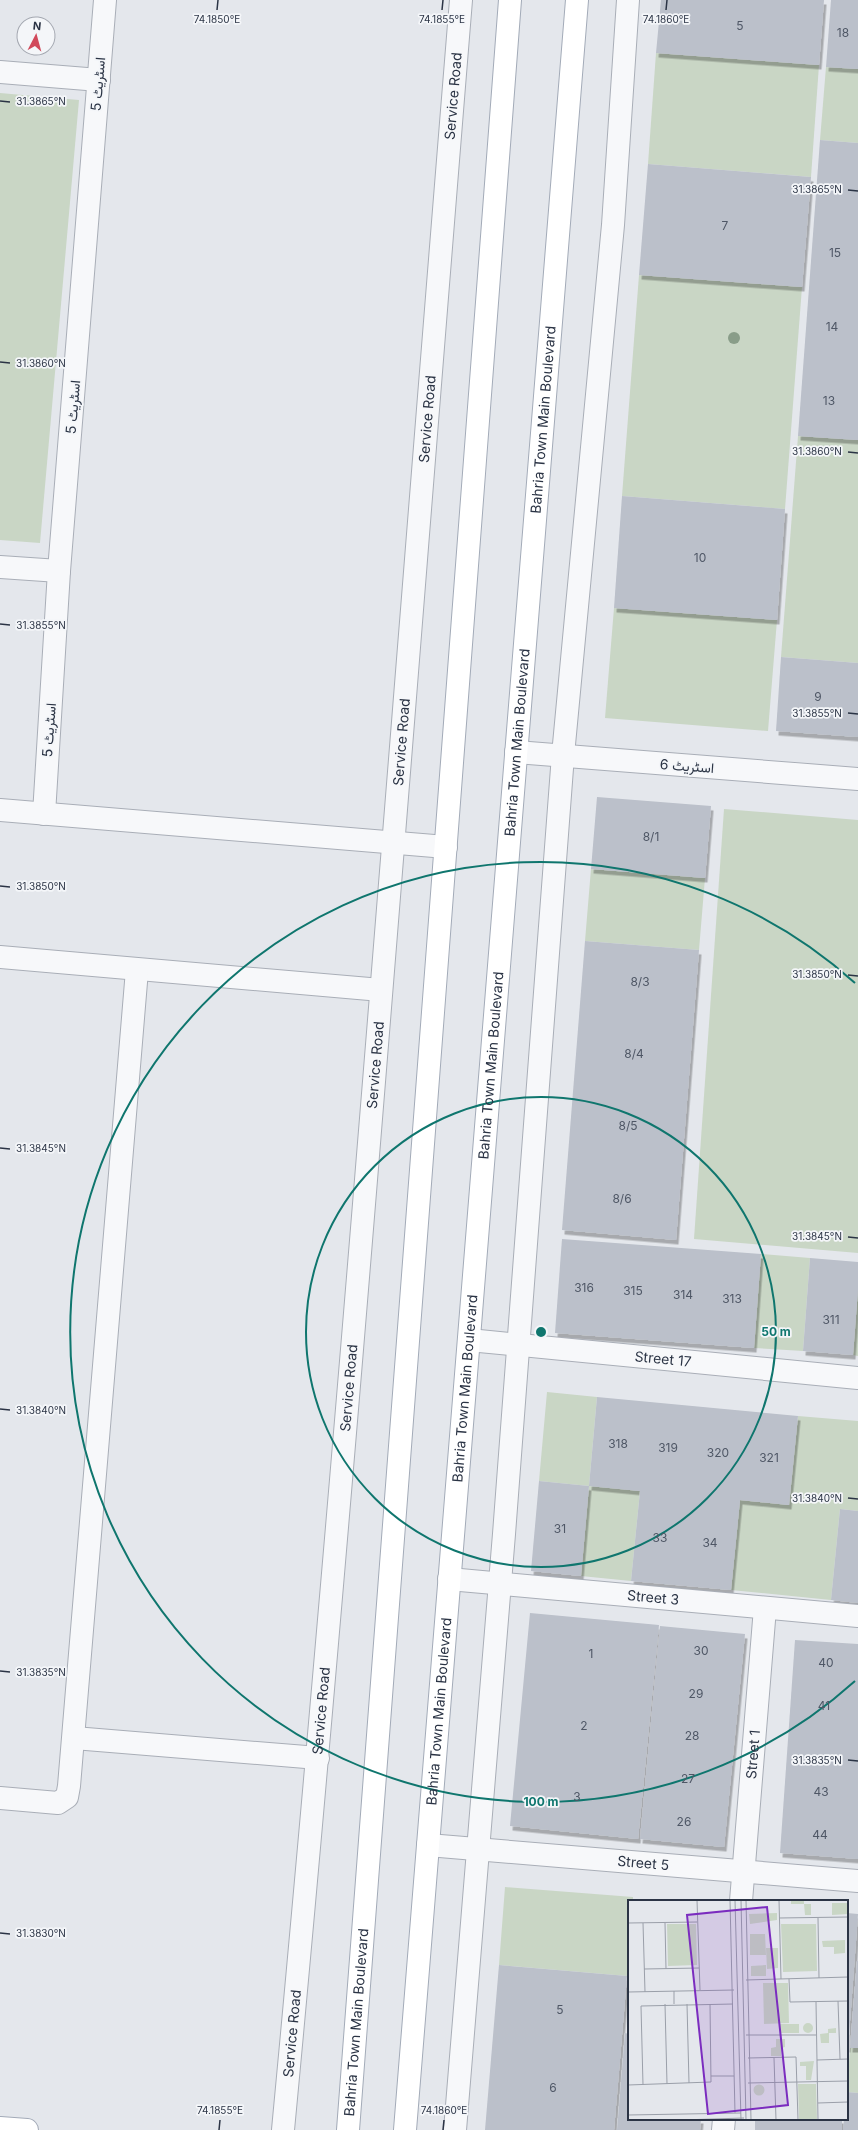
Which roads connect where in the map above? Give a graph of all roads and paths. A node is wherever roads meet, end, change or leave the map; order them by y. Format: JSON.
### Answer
{"nodes":[{"id":1,"x":105,"y":0,"type":"edge"},
{"id":2,"x":461,"y":0,"type":"edge"},
{"id":3,"x":510,"y":0,"type":"edge"},
{"id":4,"x":577,"y":0,"type":"edge"},
{"id":5,"x":628,"y":0,"type":"edge"},
{"id":6,"x":0,"y":72,"type":"edge"},
{"id":7,"x":98,"y":80,"type":"junction"},
{"id":8,"x":0,"y":567,"type":"edge"},
{"id":9,"x":59,"y":571,"type":"junction"},
{"id":10,"x":516,"y":752,"type":"junction"},
{"id":11,"x":563,"y":755,"type":"junction"},
{"id":12,"x":858,"y":779,"type":"edge"},
{"id":13,"x":0,"y":810,"type":"edge"},
{"id":14,"x":44,"y":814,"type":"junction"},
{"id":15,"x":395,"y":843,"type":"junction"},
{"id":16,"x":446,"y":847,"type":"junction"},
{"id":17,"x":0,"y":957,"type":"edge"},
{"id":18,"x":137,"y":970,"type":"junction"},
{"id":19,"x":381,"y":990,"type":"junction"},
{"id":20,"x":469,"y":1340,"type":"junction"},
{"id":21,"x":518,"y":1344,"type":"junction"},
{"id":22,"x":858,"y":1378,"type":"edge"},
{"id":23,"x":449,"y":1579,"type":"junction"},
{"id":24,"x":500,"y":1584,"type":"junction"},
{"id":25,"x":764,"y":1608,"type":"junction"},
{"id":26,"x":858,"y":1616,"type":"edge"},
{"id":27,"x":74,"y":1738,"type":"junction"},
{"id":28,"x":318,"y":1758,"type":"junction"},
{"id":29,"x":0,"y":1798,"type":"edge"},
{"id":30,"x":428,"y":1845,"type":"junction"},
{"id":31,"x":478,"y":1849,"type":"junction"},
{"id":32,"x":743,"y":1871,"type":"junction"},
{"id":33,"x":858,"y":1880,"type":"edge"},
{"id":34,"x":740,"y":1900,"type":"edge"},
{"id":35,"x":724,"y":2120,"type":"edge"},
{"id":36,"x":0,"y":2128,"type":"edge"},
{"id":37,"x":27,"y":2130,"type":"edge"},
{"id":38,"x":283,"y":2130,"type":"edge"},
{"id":39,"x":348,"y":2130,"type":"edge"},
{"id":40,"x":405,"y":2130,"type":"edge"},
{"id":41,"x":454,"y":2130,"type":"edge"},
{"id":42,"x":723,"y":2130,"type":"edge"}],
"edges":[{"from":1,"to":7,"type":"street","name":"اسٹریٹ 5"},
{"from":2,"to":15,"type":"street","name":"Service Road"},
{"from":3,"to":16,"type":"main road","name":"Bahria Town Main Boulevard"},
{"from":4,"to":10,"type":"main road","name":"Bahria Town Main Boulevard"},
{"from":5,"to":11,"type":"street"},
{"from":6,"to":7,"type":"street"},
{"from":7,"to":9,"type":"street","name":"اسٹریٹ 5"},
{"from":8,"to":9,"type":"street"},
{"from":9,"to":14,"type":"street","name":"اسٹریٹ 5"},
{"from":10,"to":11,"type":"street","name":"اسٹریٹ 6"},
{"from":10,"to":20,"type":"main road","name":"Bahria Town Main Boulevard"},
{"from":11,"to":12,"type":"street","name":"اسٹریٹ 6"},
{"from":11,"to":21,"type":"street"},
{"from":13,"to":14,"type":"street"},
{"from":14,"to":15,"type":"street"},
{"from":15,"to":16,"type":"street"},
{"from":15,"to":19,"type":"street","name":"Service Road"},
{"from":16,"to":39,"type":"main road","name":"Bahria Town Main Boulevard"},
{"from":17,"to":18,"type":"street"},
{"from":18,"to":19,"type":"street"},
{"from":18,"to":27,"type":"street"},
{"from":19,"to":28,"type":"street","name":"Service Road"},
{"from":20,"to":21,"type":"street","name":"Street 17"},
{"from":20,"to":23,"type":"main road","name":"Bahria Town Main Boulevard"},
{"from":21,"to":22,"type":"street","name":"Street 17"},
{"from":21,"to":24,"type":"street"},
{"from":23,"to":24,"type":"street","name":"Street 3"},
{"from":23,"to":30,"type":"main road","name":"Bahria Town Main Boulevard"},
{"from":24,"to":25,"type":"street","name":"Street 3"},
{"from":24,"to":31,"type":"street"},
{"from":25,"to":26,"type":"street","name":"Street 3"},
{"from":25,"to":32,"type":"street","name":"Street 1"},
{"from":27,"to":28,"type":"street"},
{"from":27,"to":29,"type":"street"},
{"from":28,"to":38,"type":"street","name":"Service Road"},
{"from":30,"to":31,"type":"street","name":"Street 5"},
{"from":30,"to":40,"type":"main road","name":"Bahria Town Main Boulevard"},
{"from":31,"to":32,"type":"street","name":"Street 5"},
{"from":31,"to":41,"type":"street"},
{"from":32,"to":33,"type":"street","name":"Street 5"},
{"from":32,"to":34,"type":"street","name":"Street 1"},
{"from":35,"to":42,"type":"street"},
{"from":36,"to":37,"type":"main road"}]}
